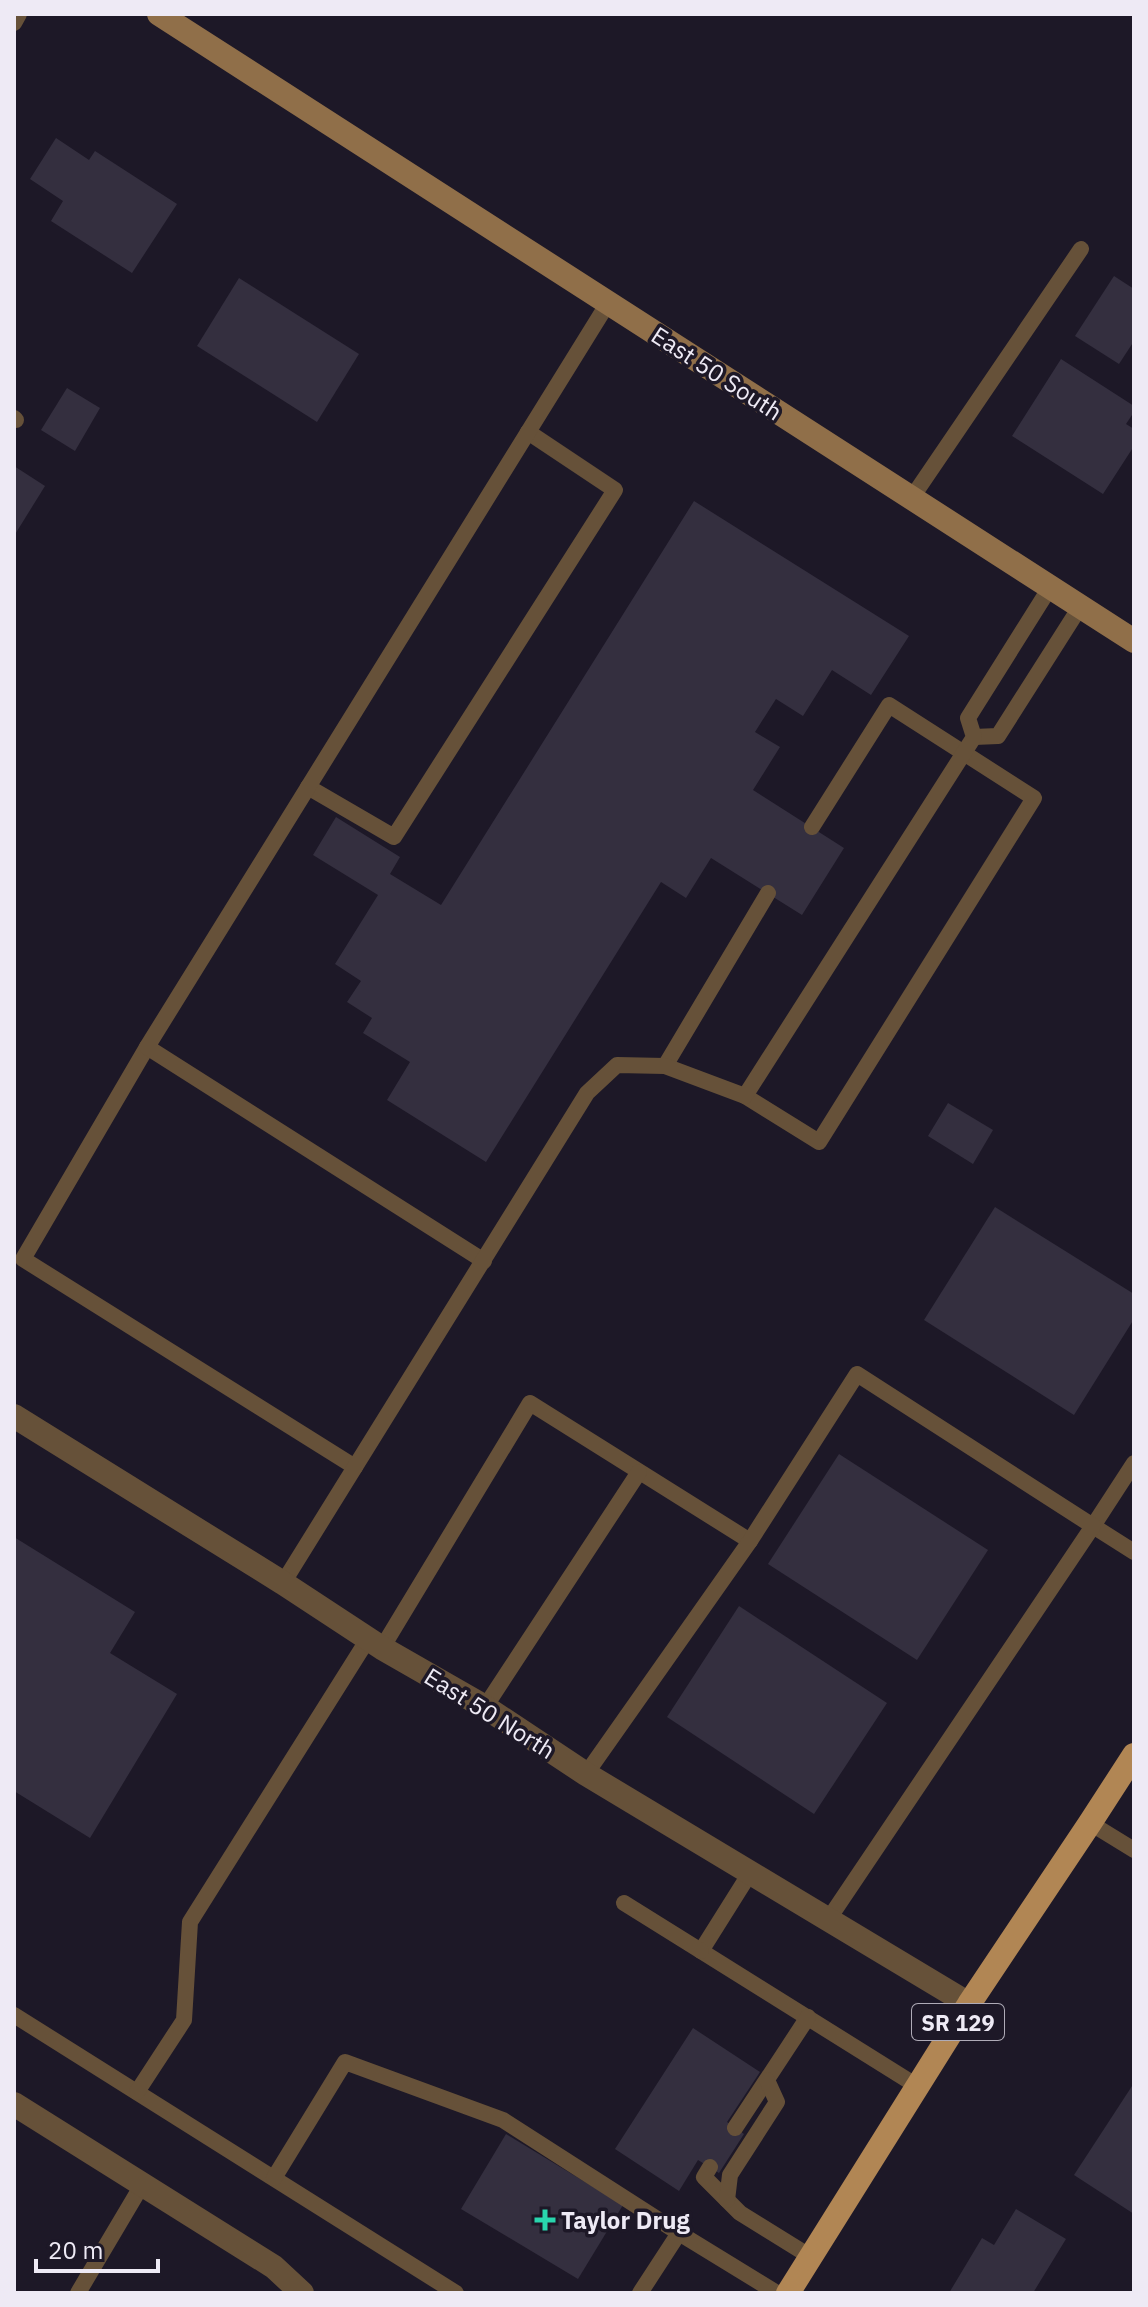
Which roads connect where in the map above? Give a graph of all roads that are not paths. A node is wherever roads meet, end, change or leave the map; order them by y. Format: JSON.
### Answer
{"nodes":[{"id":1,"x":19,"y":14,"type":"edge"},
{"id":2,"x":159,"y":14,"type":"edge"},
{"id":3,"x":14,"y":23,"type":"edge"},
{"id":4,"x":1081,"y":249,"type":"dead end"},
{"id":5,"x":608,"y":303,"type":"junction"},
{"id":6,"x":528,"y":432,"type":"junction"},
{"id":7,"x":911,"y":499,"type":"junction"},
{"id":8,"x":1049,"y":589,"type":"junction"},
{"id":9,"x":1080,"y":607,"type":"junction"},
{"id":10,"x":1134,"y":641,"type":"edge"},
{"id":11,"x":974,"y":737,"type":"junction"},
{"id":12,"x":963,"y":752,"type":"junction"},
{"id":13,"x":308,"y":787,"type":"junction"},
{"id":14,"x":812,"y":827,"type":"dead end"},
{"id":15,"x":768,"y":893,"type":"dead end"},
{"id":16,"x":147,"y":1047,"type":"junction"},
{"id":17,"x":665,"y":1066,"type":"junction"},
{"id":18,"x":745,"y":1096,"type":"junction"},
{"id":19,"x":484,"y":1261,"type":"junction"},
{"id":20,"x":14,"y":1416,"type":"edge"},
{"id":21,"x":1134,"y":1463,"type":"edge"},
{"id":22,"x":355,"y":1467,"type":"junction"},
{"id":23,"x":639,"y":1472,"type":"junction"},
{"id":24,"x":1093,"y":1526,"type":"junction"},
{"id":25,"x":750,"y":1541,"type":"junction"},
{"id":26,"x":1134,"y":1552,"type":"edge"},
{"id":27,"x":283,"y":1583,"type":"junction"},
{"id":28,"x":375,"y":1644,"type":"junction"},
{"id":29,"x":485,"y":1707,"type":"junction"},
{"id":30,"x":1134,"y":1755,"type":"edge"},
{"id":31,"x":586,"y":1774,"type":"junction"},
{"id":32,"x":1090,"y":1823,"type":"junction"},
{"id":33,"x":1134,"y":1850,"type":"edge"},
{"id":34,"x":750,"y":1873,"type":"junction"},
{"id":35,"x":624,"y":1903,"type":"dead end"},
{"id":36,"x":828,"y":1920,"type":"junction"},
{"id":37,"x":701,"y":1951,"type":"junction"},
{"id":38,"x":969,"y":2004,"type":"junction"},
{"id":39,"x":14,"y":2015,"type":"edge"},
{"id":40,"x":808,"y":2017,"type":"junction"},
{"id":41,"x":767,"y":2080,"type":"junction"},
{"id":42,"x":917,"y":2086,"type":"junction"},
{"id":43,"x":137,"y":2092,"type":"junction"},
{"id":44,"x":14,"y":2104,"type":"edge"},
{"id":45,"x":735,"y":2128,"type":"dead end"},
{"id":46,"x":710,"y":2167,"type":"dead end"},
{"id":47,"x":274,"y":2178,"type":"junction"},
{"id":48,"x":142,"y":2185,"type":"junction"},
{"id":49,"x":727,"y":2200,"type":"junction"},
{"id":50,"x":679,"y":2233,"type":"junction"},
{"id":51,"x":811,"y":2257,"type":"junction"},
{"id":52,"x":78,"y":2293,"type":"edge"},
{"id":53,"x":302,"y":2293,"type":"edge"},
{"id":54,"x":456,"y":2293,"type":"edge"},
{"id":55,"x":640,"y":2293,"type":"edge"},
{"id":56,"x":777,"y":2293,"type":"edge"},
{"id":57,"x":788,"y":2293,"type":"edge"}],
"edges":[{"from":1,"to":3,"type":"lane"},
{"from":2,"to":5,"type":"main road","name":"East 50 South"},
{"from":4,"to":7,"type":"lane"},
{"from":5,"to":6,"type":"lane"},
{"from":5,"to":7,"type":"main road","name":"East 50 South"},
{"from":6,"to":13,"type":"lane"},
{"from":6,"to":13,"type":"lane"},
{"from":7,"to":8,"type":"main road","name":"East 50 South"},
{"from":8,"to":9,"type":"main road","name":"East 50 South"},
{"from":8,"to":11,"type":"lane"},
{"from":9,"to":10,"type":"main road","name":"East 50 South"},
{"from":9,"to":11,"type":"lane"},
{"from":11,"to":12,"type":"lane"},
{"from":12,"to":14,"type":"lane"},
{"from":12,"to":18,"type":"lane"},
{"from":12,"to":18,"type":"lane"},
{"from":13,"to":16,"type":"lane"},
{"from":15,"to":17,"type":"lane"},
{"from":16,"to":19,"type":"lane"},
{"from":16,"to":22,"type":"lane"},
{"from":17,"to":18,"type":"lane"},
{"from":17,"to":19,"type":"lane"},
{"from":19,"to":22,"type":"lane"},
{"from":20,"to":27,"type":"street","name":"East 50 North"},
{"from":21,"to":24,"type":"lane"},
{"from":22,"to":27,"type":"lane"},
{"from":23,"to":25,"type":"lane"},
{"from":23,"to":28,"type":"lane"},
{"from":23,"to":29,"type":"lane"},
{"from":24,"to":25,"type":"lane"},
{"from":24,"to":26,"type":"lane"},
{"from":24,"to":36,"type":"lane"},
{"from":25,"to":31,"type":"lane"},
{"from":27,"to":28,"type":"street","name":"East 50 North"},
{"from":28,"to":29,"type":"street","name":"East 50 North"},
{"from":28,"to":43,"type":"lane"},
{"from":29,"to":31,"type":"street","name":"East 50 North"},
{"from":30,"to":32,"type":"main road","number":"SR 129"},
{"from":31,"to":34,"type":"street","name":"East 50 North"},
{"from":32,"to":33,"type":"lane"},
{"from":32,"to":38,"type":"main road","number":"SR 129"},
{"from":34,"to":36,"type":"street","name":"East 50 North"},
{"from":34,"to":37,"type":"lane"},
{"from":35,"to":37,"type":"lane"},
{"from":36,"to":38,"type":"street","name":"East 50 North"},
{"from":37,"to":40,"type":"lane"},
{"from":38,"to":42,"type":"main road","number":"SR 129"},
{"from":39,"to":43,"type":"lane"},
{"from":40,"to":41,"type":"lane"},
{"from":40,"to":42,"type":"lane"},
{"from":41,"to":45,"type":"lane"},
{"from":41,"to":49,"type":"lane"},
{"from":42,"to":51,"type":"main road","number":"SR 129"},
{"from":43,"to":47,"type":"lane"},
{"from":44,"to":48,"type":"street"},
{"from":46,"to":49,"type":"lane"},
{"from":47,"to":50,"type":"lane"},
{"from":47,"to":54,"type":"lane"},
{"from":48,"to":52,"type":"lane"},
{"from":48,"to":53,"type":"street"},
{"from":49,"to":51,"type":"lane"},
{"from":50,"to":55,"type":"lane"},
{"from":50,"to":56,"type":"lane"},
{"from":51,"to":57,"type":"main road","number":"SR 129"}]}
